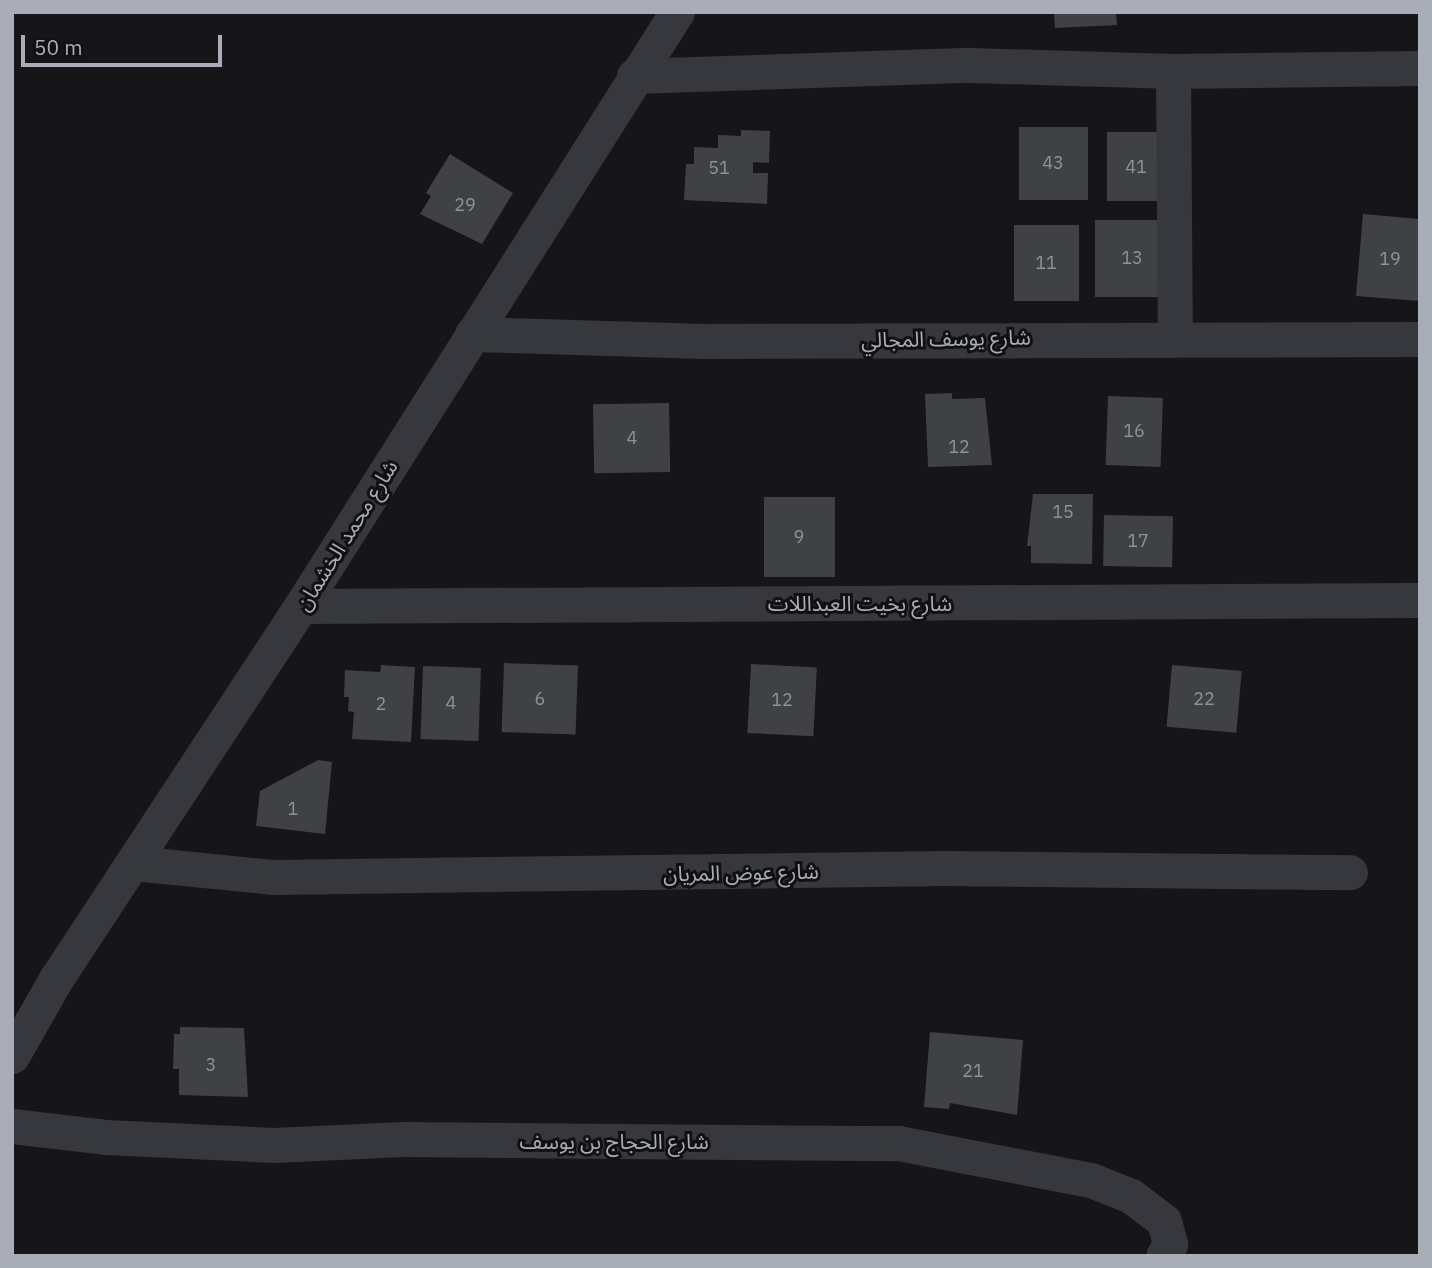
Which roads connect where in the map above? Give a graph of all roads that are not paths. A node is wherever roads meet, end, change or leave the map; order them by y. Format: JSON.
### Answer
{"nodes":[{"id":1,"x":677,"y":12,"type":"edge"},
{"id":2,"x":1420,"y":68,"type":"edge"},
{"id":3,"x":1173,"y":71,"type":"junction"},
{"id":4,"x":634,"y":76,"type":"junction"},
{"id":5,"x":472,"y":334,"type":"junction"},
{"id":6,"x":1175,"y":338,"type":"junction"},
{"id":7,"x":1420,"y":339,"type":"edge"},
{"id":8,"x":1420,"y":600,"type":"edge"},
{"id":9,"x":301,"y":606,"type":"junction"},
{"id":10,"x":133,"y":863,"type":"junction"},
{"id":11,"x":1350,"y":872,"type":"dead end"},
{"id":12,"x":12,"y":1056,"type":"edge"},
{"id":13,"x":12,"y":1126,"type":"edge"},
{"id":14,"x":1163,"y":1256,"type":"edge"}],
"edges":[{"from":1,"to":4,"type":"street","name":"شارع محمد الخشمان"},
{"from":2,"to":3,"type":"street"},
{"from":3,"to":4,"type":"street"},
{"from":3,"to":6,"type":"street"},
{"from":4,"to":5,"type":"street","name":"شارع محمد الخشمان"},
{"from":5,"to":6,"type":"street","name":"شارع يوسف المجالي"},
{"from":5,"to":9,"type":"street","name":"شارع محمد الخشمان"},
{"from":6,"to":7,"type":"street","name":"شارع يوسف المجالي"},
{"from":8,"to":9,"type":"street","name":"شارع بخيت العبداللات"},
{"from":9,"to":10,"type":"street","name":"شارع محمد الخشمان"},
{"from":10,"to":11,"type":"street","name":"شارع عوض المريان"},
{"from":10,"to":12,"type":"street","name":"شارع محمد الخشمان"},
{"from":13,"to":14,"type":"street","name":"شارع الحجاج بن يوسف"}]}
